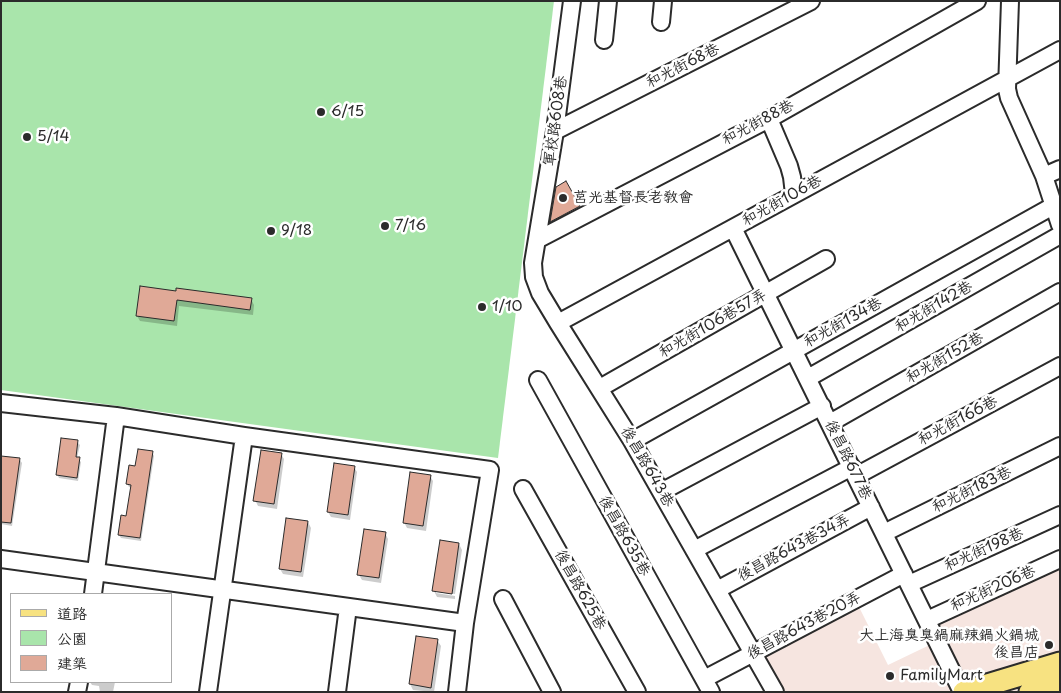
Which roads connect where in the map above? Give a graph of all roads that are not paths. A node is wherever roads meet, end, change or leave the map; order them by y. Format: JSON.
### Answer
{"nodes":[{"id":1,"x":572,"y":1,"type":"edge"},
{"id":2,"x":608,"y":1,"type":"edge"},
{"id":3,"x":663,"y":1,"type":"edge"},
{"id":4,"x":811,"y":1,"type":"edge"},
{"id":5,"x":977,"y":1,"type":"edge"},
{"id":6,"x":1011,"y":2,"type":"edge"},
{"id":7,"x":661,"y":22,"type":"dead end"},
{"id":8,"x":604,"y":40,"type":"dead end"},
{"id":9,"x":1060,"y":50,"type":"edge"},
{"id":10,"x":1008,"y":79,"type":"junction"},
{"id":11,"x":769,"y":119,"type":"junction"},
{"id":12,"x":555,"y":130,"type":"junction"},
{"id":13,"x":1060,"y":169,"type":"edge"},
{"id":14,"x":1044,"y":176,"type":"junction"},
{"id":15,"x":794,"y":194,"type":"junction"},
{"id":16,"x":1053,"y":206,"type":"junction"},
{"id":17,"x":1060,"y":225,"type":"edge"},
{"id":18,"x":733,"y":228,"type":"junction"},
{"id":19,"x":1060,"y":235,"type":"edge"},
{"id":20,"x":537,"y":240,"type":"junction"},
{"id":21,"x":826,"y":259,"type":"dead end"},
{"id":22,"x":1060,"y":292,"type":"edge"},
{"id":23,"x":766,"y":294,"type":"junction"},
{"id":24,"x":558,"y":323,"type":"junction"},
{"id":25,"x":794,"y":351,"type":"junction"},
{"id":26,"x":1060,"y":366,"type":"edge"},
{"id":27,"x":808,"y":378,"type":"junction"},
{"id":28,"x":538,"y":380,"type":"dead end"},
{"id":29,"x":600,"y":388,"type":"junction"},
{"id":30,"x":1,"y":403,"type":"edge"},
{"id":31,"x":822,"y":406,"type":"junction"},
{"id":32,"x":116,"y":416,"type":"junction"},
{"id":33,"x":830,"y":423,"type":"junction"},
{"id":34,"x":244,"y":436,"type":"junction"},
{"id":35,"x":632,"y":441,"type":"junction"},
{"id":36,"x":1060,"y":446,"type":"edge"},
{"id":37,"x":854,"y":472,"type":"junction"},
{"id":38,"x":524,"y":489,"type":"dead end"},
{"id":39,"x":661,"y":492,"type":"junction"},
{"id":40,"x":871,"y":507,"type":"junction"},
{"id":41,"x":1060,"y":515,"type":"edge"},
{"id":42,"x":884,"y":533,"type":"junction"},
{"id":43,"x":694,"y":550,"type":"junction"},
{"id":44,"x":1,"y":559,"type":"edge"},
{"id":45,"x":1060,"y":559,"type":"edge"},
{"id":46,"x":96,"y":572,"type":"junction"},
{"id":47,"x":907,"y":579,"type":"junction"},
{"id":48,"x":222,"y":590,"type":"junction"},
{"id":49,"x":717,"y":590,"type":"junction"},
{"id":50,"x":93,"y":593,"type":"edge"},
{"id":51,"x":503,"y":599,"type":"dead end"},
{"id":52,"x":348,"y":607,"type":"junction"},
{"id":53,"x":927,"y":620,"type":"junction"},
{"id":54,"x":465,"y":623,"type":"junction"},
{"id":55,"x":753,"y":653,"type":"junction"},
{"id":56,"x":1060,"y":663,"type":"edge"},
{"id":57,"x":1060,"y":681,"type":"edge"},
{"id":58,"x":708,"y":685,"type":"edge"},
{"id":59,"x":208,"y":692,"type":"edge"},
{"id":60,"x":336,"y":692,"type":"edge"},
{"id":61,"x":457,"y":692,"type":"edge"},
{"id":62,"x":552,"y":692,"type":"edge"},
{"id":63,"x":638,"y":692,"type":"edge"},
{"id":64,"x":775,"y":692,"type":"edge"},
{"id":65,"x":963,"y":692,"type":"edge"},
{"id":66,"x":1030,"y":692,"type":"edge"}],
"edges":[{"from":1,"to":12,"type":"street","name":"軍校路608巷"},
{"from":2,"to":8,"type":"street"},
{"from":3,"to":7,"type":"street"},
{"from":4,"to":12,"type":"street","name":"和光街68巷"},
{"from":5,"to":11,"type":"street","name":"和光街88巷"},
{"from":6,"to":10,"type":"street"},
{"from":9,"to":10,"type":"street","name":"和光街106巷"},
{"from":10,"to":14,"type":"street"},
{"from":10,"to":15,"type":"street","name":"和光街106巷"},
{"from":11,"to":15,"type":"street"},
{"from":11,"to":20,"type":"street","name":"和光街88巷"},
{"from":12,"to":20,"type":"street","name":"軍校路608巷"},
{"from":13,"to":14,"type":"street"},
{"from":14,"to":16,"type":"street"},
{"from":15,"to":18,"type":"street","name":"和光街106巷"},
{"from":16,"to":17,"type":"street"},
{"from":16,"to":25,"type":"street","name":"和光街134巷"},
{"from":18,"to":23,"type":"street","name":"後昌路677巷"},
{"from":18,"to":24,"type":"street","name":"和光街106巷"},
{"from":19,"to":27,"type":"street","name":"和光街142巷"},
{"from":20,"to":24,"type":"street","name":"後昌路643巷"},
{"from":21,"to":23,"type":"street","name":"和光街106巷57弄"},
{"from":22,"to":33,"type":"street","name":"和光街152巷"},
{"from":23,"to":25,"type":"street","name":"後昌路677巷"},
{"from":23,"to":29,"type":"street","name":"和光街106巷57弄"},
{"from":24,"to":29,"type":"street","name":"後昌路643巷"},
{"from":25,"to":27,"type":"street","name":"後昌路677巷"},
{"from":25,"to":35,"type":"street","name":"和光街134巷"},
{"from":26,"to":37,"type":"street","name":"和光街166巷"},
{"from":27,"to":31,"type":"street","name":"後昌路677巷"},
{"from":28,"to":58,"type":"street","name":"後昌路635巷"},
{"from":29,"to":35,"type":"street","name":"後昌路643巷"},
{"from":30,"to":32,"type":"street"},
{"from":31,"to":33,"type":"street","name":"後昌路677巷"},
{"from":31,"to":39,"type":"street"},
{"from":32,"to":34,"type":"street"},
{"from":32,"to":46,"type":"street"},
{"from":33,"to":37,"type":"street","name":"後昌路677巷"},
{"from":34,"to":48,"type":"street"},
{"from":34,"to":54,"type":"street"},
{"from":35,"to":39,"type":"street","name":"後昌路643巷"},
{"from":36,"to":42,"type":"street","name":"和光街183巷"},
{"from":37,"to":40,"type":"street","name":"後昌路677巷"},
{"from":37,"to":43,"type":"street","name":"和光街166巷"},
{"from":38,"to":63,"type":"street","name":"後昌路625巷"},
{"from":39,"to":43,"type":"street","name":"後昌路643巷"},
{"from":40,"to":42,"type":"street","name":"後昌路677巷"},
{"from":40,"to":49,"type":"street","name":"後昌路643巷34弄"},
{"from":41,"to":47,"type":"street","name":"和光街198巷"},
{"from":42,"to":47,"type":"street","name":"後昌路677巷"},
{"from":43,"to":49,"type":"street","name":"後昌路643巷"},
{"from":44,"to":46,"type":"street"},
{"from":45,"to":53,"type":"street","name":"和光街206巷"},
{"from":46,"to":48,"type":"street"},
{"from":46,"to":50,"type":"street"},
{"from":47,"to":53,"type":"street","name":"後昌路677巷"},
{"from":47,"to":55,"type":"street","name":"後昌路643巷20弄"},
{"from":48,"to":52,"type":"street"},
{"from":48,"to":59,"type":"street"},
{"from":49,"to":55,"type":"street","name":"後昌路643巷"},
{"from":51,"to":62,"type":"street"},
{"from":52,"to":54,"type":"street"},
{"from":52,"to":60,"type":"street"},
{"from":53,"to":65,"type":"street","name":"後昌路677巷"},
{"from":54,"to":61,"type":"street"},
{"from":55,"to":58,"type":"street","name":"後昌路643巷20弄"},
{"from":55,"to":64,"type":"street","name":"後昌路643巷"},
{"from":56,"to":65,"type":"main road"},
{"from":57,"to":66,"type":"main road"}]}
